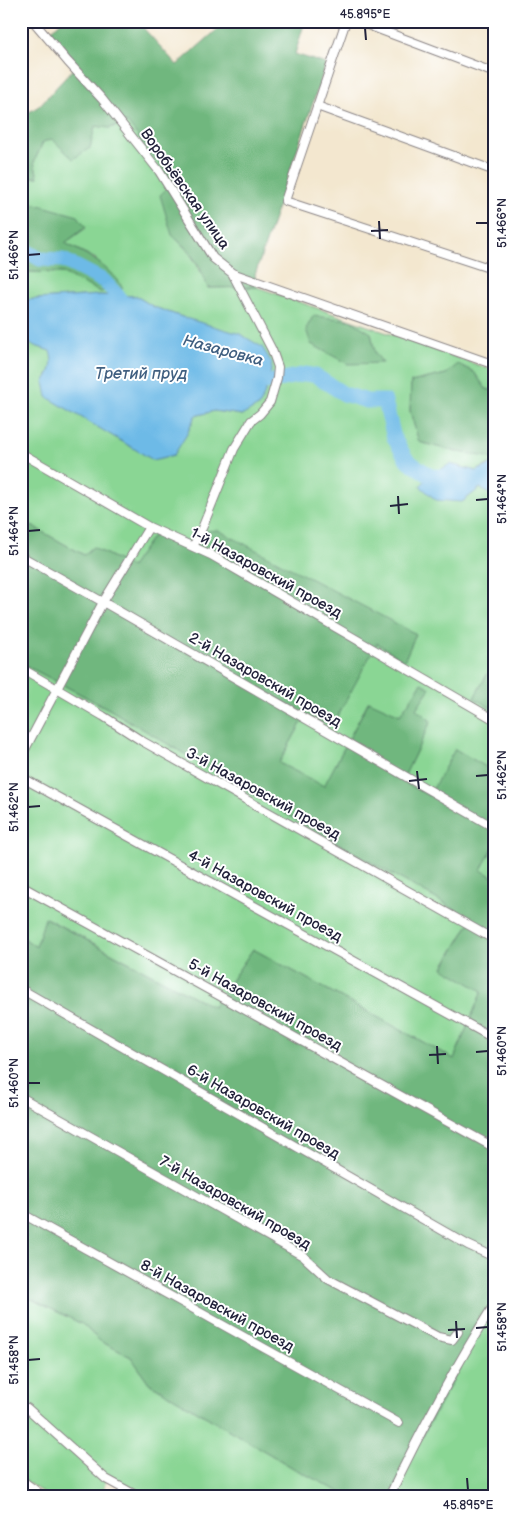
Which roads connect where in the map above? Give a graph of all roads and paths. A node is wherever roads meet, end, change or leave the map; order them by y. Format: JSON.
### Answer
{"nodes":[{"id":1,"x":33,"y":21,"type":"edge"},
{"id":2,"x":346,"y":21,"type":"edge"},
{"id":3,"x":357,"y":21,"type":"edge"},
{"id":4,"x":495,"y":73,"type":"edge"},
{"id":5,"x":317,"y":106,"type":"junction"},
{"id":6,"x":495,"y":171,"type":"edge"},
{"id":7,"x":495,"y":270,"type":"edge"},
{"id":8,"x":232,"y":273,"type":"junction"},
{"id":9,"x":495,"y":366,"type":"edge"},
{"id":10,"x":21,"y":453,"type":"edge"},
{"id":11,"x":149,"y":526,"type":"junction"},
{"id":12,"x":193,"y":547,"type":"junction"},
{"id":13,"x":21,"y":556,"type":"edge"},
{"id":14,"x":103,"y":602,"type":"junction"},
{"id":15,"x":21,"y":668,"type":"edge"},
{"id":16,"x":57,"y":688,"type":"junction"},
{"id":17,"x":495,"y":720,"type":"edge"},
{"id":18,"x":21,"y":757,"type":"edge"},
{"id":19,"x":21,"y":777,"type":"edge"},
{"id":20,"x":495,"y":828,"type":"edge"},
{"id":21,"x":21,"y":886,"type":"edge"},
{"id":22,"x":495,"y":940,"type":"edge"},
{"id":23,"x":21,"y":989,"type":"edge"},
{"id":24,"x":495,"y":1039,"type":"edge"},
{"id":25,"x":21,"y":1097,"type":"edge"},
{"id":26,"x":495,"y":1148,"type":"edge"},
{"id":27,"x":21,"y":1213,"type":"edge"},
{"id":28,"x":492,"y":1256,"type":"dead end"},
{"id":29,"x":495,"y":1303,"type":"edge"},
{"id":30,"x":458,"y":1332,"type":"dead end"},
{"id":31,"x":21,"y":1407,"type":"edge"},
{"id":32,"x":399,"y":1423,"type":"dead end"},
{"id":33,"x":21,"y":1481,"type":"edge"},
{"id":34,"x":43,"y":1497,"type":"edge"},
{"id":35,"x":139,"y":1497,"type":"edge"},
{"id":36,"x":389,"y":1497,"type":"edge"}],
"edges":[{"from":1,"to":8,"type":"street","name":"Воробьёвская улица"},
{"from":2,"to":5,"type":"street"},
{"from":3,"to":4,"type":"street"},
{"from":5,"to":6,"type":"street"},
{"from":5,"to":7,"type":"street"},
{"from":8,"to":9,"type":"street","name":"Воробьёвская улица"},
{"from":8,"to":12,"type":"street"},
{"from":10,"to":11,"type":"street","name":"1-й Назаровский проезд"},
{"from":11,"to":12,"type":"street","name":"1-й Назаровский проезд"},
{"from":11,"to":14,"type":"street"},
{"from":12,"to":17,"type":"street","name":"1-й Назаровский проезд"},
{"from":13,"to":14,"type":"street","name":"2-й Назаровский проезд"},
{"from":14,"to":16,"type":"street"},
{"from":14,"to":20,"type":"street","name":"2-й Назаровский проезд"},
{"from":15,"to":16,"type":"street","name":"3-й Назаровский проезд"},
{"from":16,"to":18,"type":"street"},
{"from":16,"to":22,"type":"street","name":"3-й Назаровский проезд"},
{"from":19,"to":24,"type":"street","name":"4-й Назаровский проезд"},
{"from":21,"to":26,"type":"street","name":"5-й Назаровский проезд"},
{"from":23,"to":28,"type":"street","name":"6-й Назаровский проезд"},
{"from":25,"to":30,"type":"street","name":"7-й Назаровский проезд"},
{"from":27,"to":32,"type":"street","name":"8-й Назаровский проезд"},
{"from":29,"to":36,"type":"street"},
{"from":31,"to":35,"type":"street"},
{"from":33,"to":34,"type":"street"}]}
